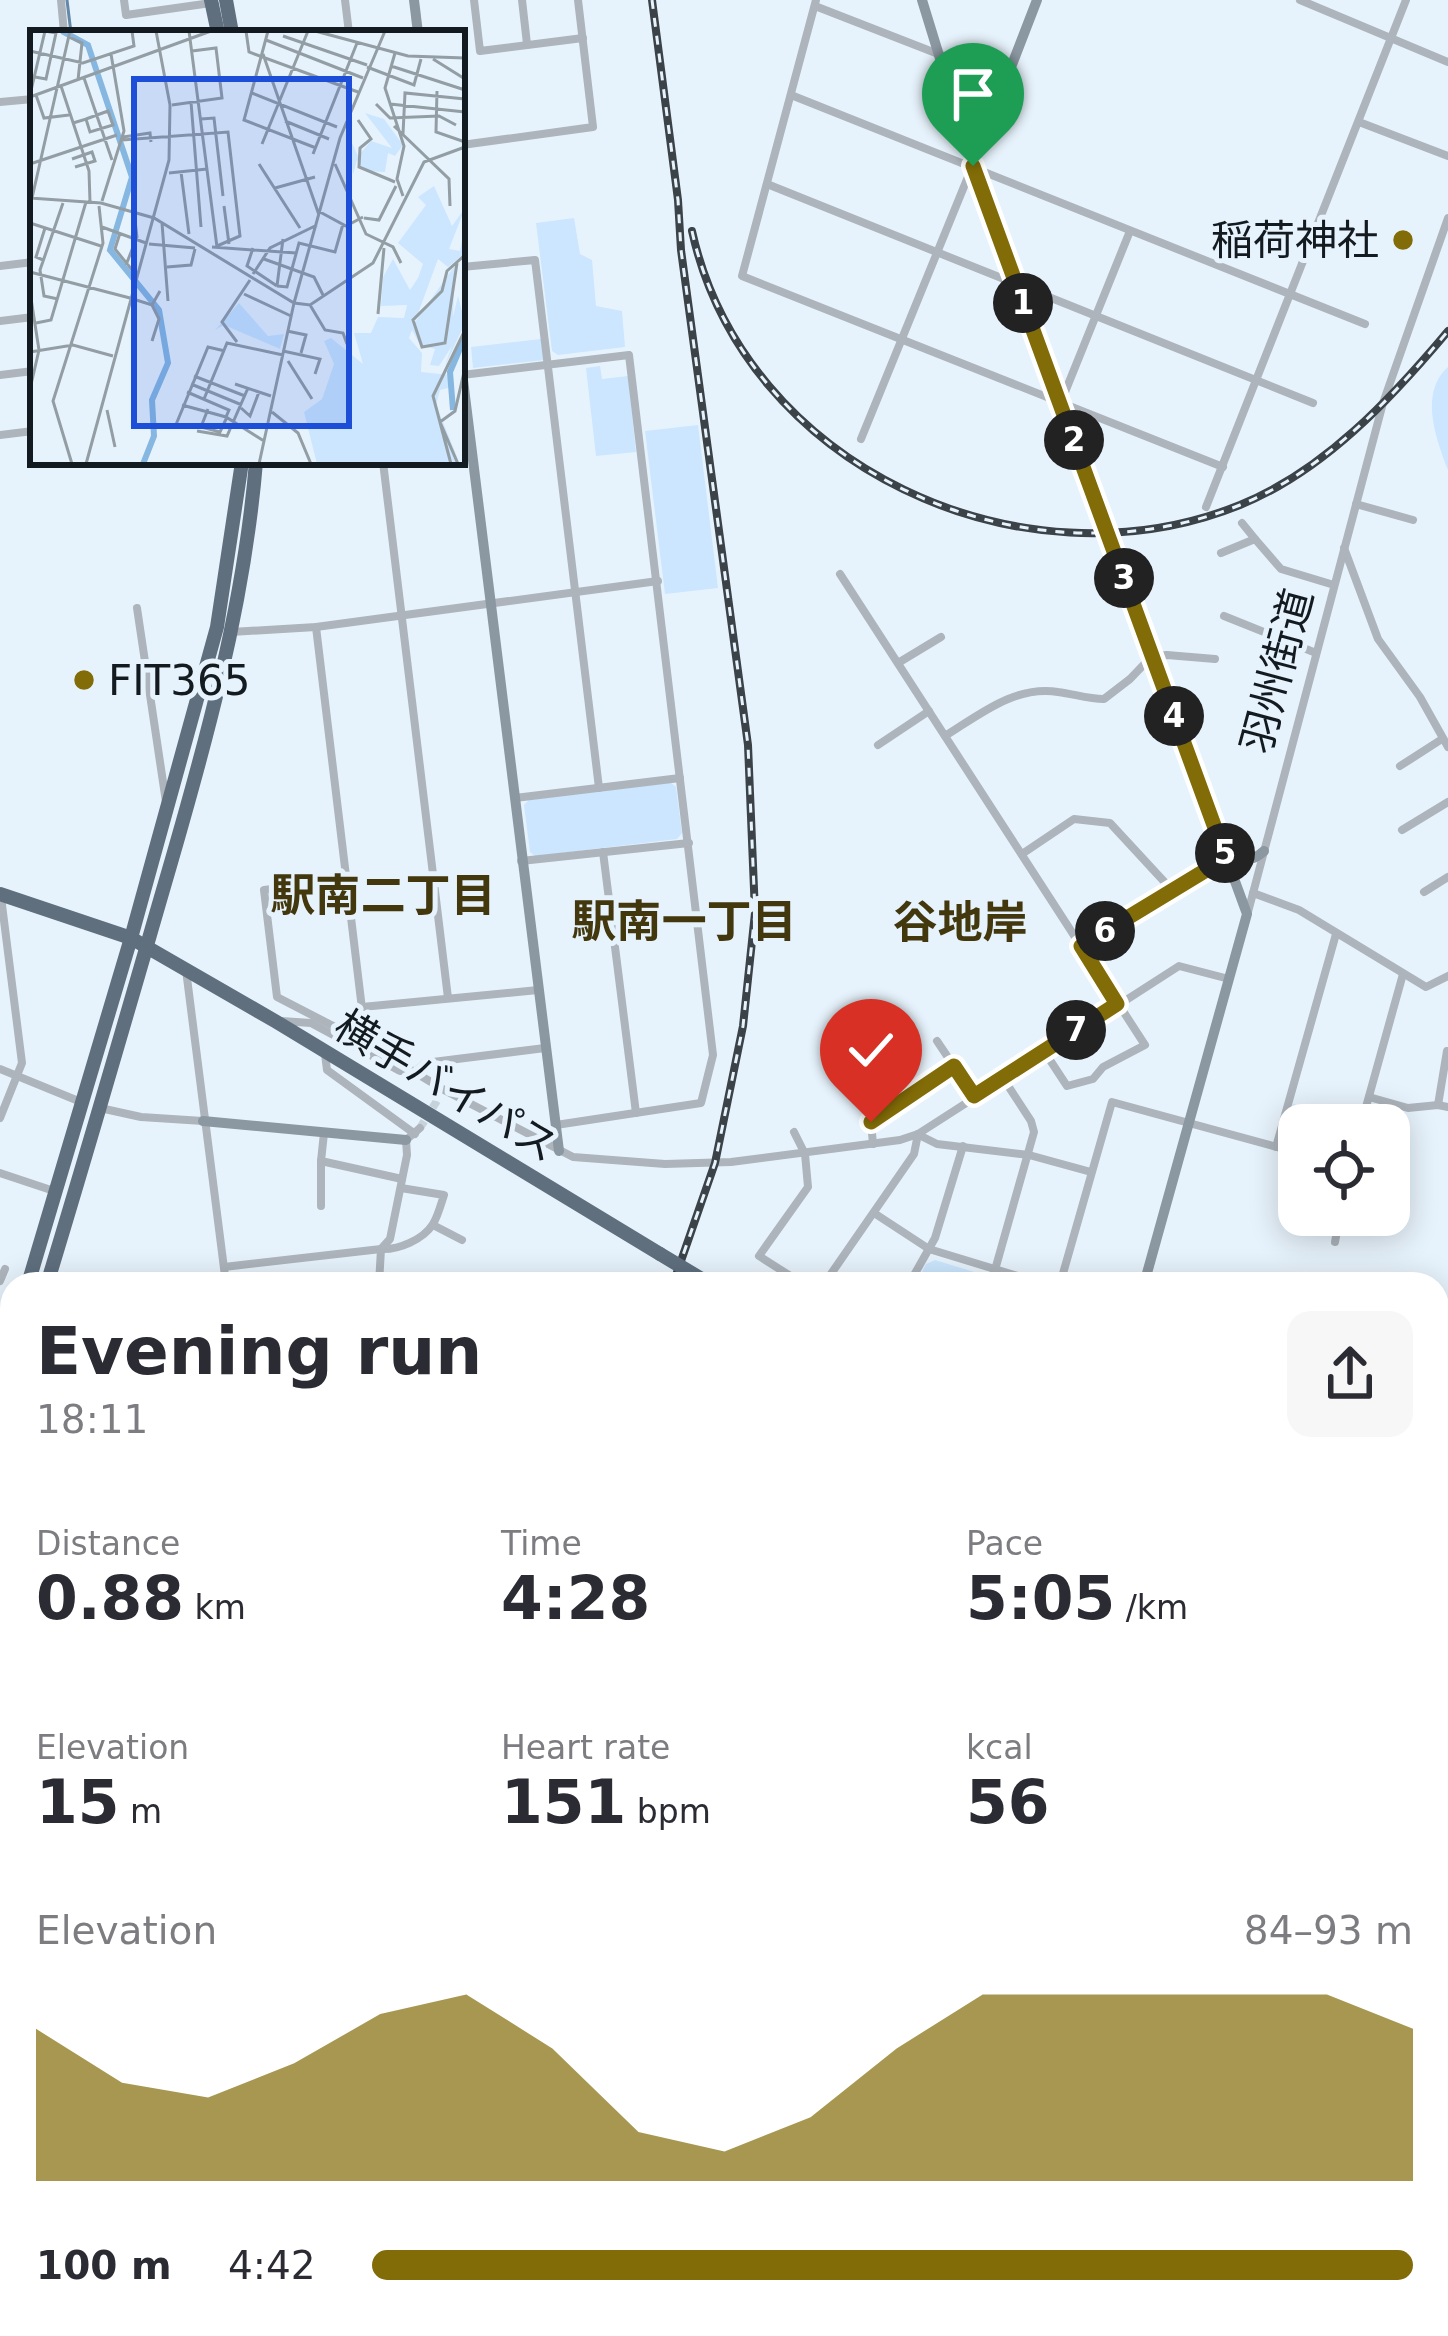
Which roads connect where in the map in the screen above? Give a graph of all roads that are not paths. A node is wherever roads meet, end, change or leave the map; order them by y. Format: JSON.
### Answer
{"nodes":[{"id":1,"x":61,"y":0,"type":"edge"},
{"id":2,"x":124,"y":0,"type":"edge"},
{"id":3,"x":345,"y":0,"type":"edge"},
{"id":4,"x":414,"y":0,"type":"edge"},
{"id":5,"x":474,"y":0,"type":"edge"},
{"id":6,"x":522,"y":0,"type":"edge"},
{"id":7,"x":578,"y":0,"type":"edge"},
{"id":8,"x":922,"y":0,"type":"edge"},
{"id":9,"x":1037,"y":0,"type":"edge"},
{"id":10,"x":1300,"y":0,"type":"edge"},
{"id":11,"x":1406,"y":0,"type":"edge"},
{"id":12,"x":217,"y":1,"type":"edge"},
{"id":13,"x":816,"y":3,"type":"edge"},
{"id":14,"x":64,"y":30,"type":"edge"},
{"id":15,"x":231,"y":30,"type":"edge"},
{"id":16,"x":349,"y":30,"type":"edge"},
{"id":17,"x":418,"y":30,"type":"edge"},
{"id":18,"x":1392,"y":37,"type":"junction"},
{"id":19,"x":583,"y":38,"type":"junction"},
{"id":20,"x":527,"y":44,"type":"junction"},
{"id":21,"x":939,"y":55,"type":"junction"},
{"id":22,"x":1448,"y":62,"type":"edge"},
{"id":23,"x":1005,"y":80,"type":"junction"},
{"id":24,"x":790,"y":94,"type":"junction"},
{"id":25,"x":30,"y":99,"type":"edge"},
{"id":26,"x":0,"y":103,"type":"edge"},
{"id":27,"x":1359,"y":122,"type":"junction"},
{"id":28,"x":465,"y":145,"type":"edge"},
{"id":29,"x":1448,"y":156,"type":"edge"},
{"id":30,"x":973,"y":166,"type":"junction"},
{"id":31,"x":766,"y":184,"type":"junction"},
{"id":32,"x":1448,"y":218,"type":"edge"},
{"id":33,"x":1130,"y":230,"type":"junction"},
{"id":34,"x":1436,"y":246,"type":"junction"},
{"id":35,"x":1448,"y":250,"type":"edge"},
{"id":36,"x":936,"y":253,"type":"junction"},
{"id":37,"x":30,"y":262,"type":"edge"},
{"id":38,"x":0,"y":266,"type":"edge"},
{"id":39,"x":465,"y":267,"type":"edge"},
{"id":40,"x":1016,"y":284,"type":"junction"},
{"id":41,"x":1291,"y":295,"type":"junction"},
{"id":42,"x":1096,"y":315,"type":"junction"},
{"id":43,"x":30,"y":317,"type":"edge"},
{"id":44,"x":0,"y":321,"type":"edge"},
{"id":45,"x":1365,"y":324,"type":"dead end"},
{"id":46,"x":903,"y":339,"type":"junction"},
{"id":47,"x":548,"y":365,"type":"junction"},
{"id":48,"x":30,"y":371,"type":"edge"},
{"id":49,"x":465,"y":374,"type":"edge"},
{"id":50,"x":0,"y":376,"type":"edge"},
{"id":51,"x":1256,"y":382,"type":"junction"},
{"id":52,"x":465,"y":399,"type":"edge"},
{"id":53,"x":1061,"y":402,"type":"junction"},
{"id":54,"x":1312,"y":403,"type":"dead end"},
{"id":55,"x":30,"y":431,"type":"edge"},
{"id":56,"x":0,"y":435,"type":"edge"},
{"id":57,"x":861,"y":439,"type":"dead end"},
{"id":58,"x":242,"y":465,"type":"edge"},
{"id":59,"x":256,"y":465,"type":"edge"},
{"id":60,"x":383,"y":465,"type":"edge"},
{"id":61,"x":1222,"y":467,"type":"junction"},
{"id":62,"x":1356,"y":504,"type":"junction"},
{"id":63,"x":1206,"y":506,"type":"dead end"},
{"id":64,"x":1413,"y":520,"type":"dead end"},
{"id":65,"x":1242,"y":523,"type":"dead end"},
{"id":66,"x":1255,"y":538,"type":"junction"},
{"id":67,"x":1344,"y":548,"type":"junction"},
{"id":68,"x":1221,"y":553,"type":"dead end"},
{"id":69,"x":840,"y":574,"type":"dead end"},
{"id":70,"x":658,"y":581,"type":"junction"},
{"id":71,"x":1334,"y":585,"type":"junction"},
{"id":72,"x":575,"y":592,"type":"junction"},
{"id":73,"x":490,"y":604,"type":"junction"},
{"id":74,"x":137,"y":608,"type":"dead end"},
{"id":75,"x":403,"y":615,"type":"junction"},
{"id":76,"x":1224,"y":616,"type":"dead end"},
{"id":77,"x":316,"y":627,"type":"junction"},
{"id":78,"x":231,"y":632,"type":"junction"},
{"id":79,"x":941,"y":637,"type":"dead end"},
{"id":80,"x":1316,"y":653,"type":"junction"},
{"id":81,"x":1152,"y":656,"type":"junction"},
{"id":82,"x":1215,"y":659,"type":"dead end"},
{"id":83,"x":898,"y":663,"type":"junction"},
{"id":84,"x":929,"y":711,"type":"junction"},
{"id":85,"x":945,"y":736,"type":"junction"},
{"id":86,"x":1445,"y":743,"type":"edge"},
{"id":87,"x":878,"y":745,"type":"dead end"},
{"id":88,"x":1400,"y":766,"type":"dead end"},
{"id":89,"x":680,"y":778,"type":"junction"},
{"id":90,"x":598,"y":788,"type":"junction"},
{"id":91,"x":514,"y":798,"type":"junction"},
{"id":92,"x":1448,"y":802,"type":"edge"},
{"id":93,"x":167,"y":812,"type":"junction"},
{"id":94,"x":1402,"y":830,"type":"dead end"},
{"id":95,"x":689,"y":843,"type":"junction"},
{"id":96,"x":1264,"y":851,"type":"junction"},
{"id":97,"x":603,"y":852,"type":"junction"},
{"id":98,"x":1224,"y":853,"type":"junction"},
{"id":99,"x":1022,"y":854,"type":"junction"},
{"id":100,"x":521,"y":861,"type":"junction"},
{"id":101,"x":1448,"y":878,"type":"edge"},
{"id":102,"x":346,"y":880,"type":"junction"},
{"id":103,"x":1172,"y":889,"type":"junction"},
{"id":104,"x":1424,"y":892,"type":"dead end"},
{"id":105,"x":1253,"y":893,"type":"junction"},
{"id":106,"x":0,"y":894,"type":"edge"},
{"id":107,"x":1247,"y":914,"type":"junction"},
{"id":108,"x":1336,"y":934,"type":"junction"},
{"id":109,"x":131,"y":938,"type":"junction"},
{"id":110,"x":1081,"y":946,"type":"junction"},
{"id":111,"x":147,"y":948,"type":"junction"},
{"id":112,"x":186,"y":970,"type":"junction"},
{"id":113,"x":1403,"y":974,"type":"junction"},
{"id":114,"x":5,"y":975,"type":"edge"},
{"id":115,"x":1448,"y":976,"type":"edge"},
{"id":116,"x":1229,"y":979,"type":"junction"},
{"id":117,"x":538,"y":990,"type":"junction"},
{"id":118,"x":448,"y":998,"type":"junction"},
{"id":119,"x":1117,"y":1004,"type":"junction"},
{"id":120,"x":362,"y":1007,"type":"junction"},
{"id":121,"x":275,"y":1021,"type":"junction"},
{"id":122,"x":937,"y":1041,"type":"dead end"},
{"id":123,"x":366,"y":1042,"type":"junction"},
{"id":124,"x":545,"y":1048,"type":"junction"},
{"id":125,"x":1044,"y":1051,"type":"junction"},
{"id":126,"x":1447,"y":1051,"type":"edge"},
{"id":127,"x":325,"y":1052,"type":"junction"},
{"id":128,"x":954,"y":1066,"type":"junction"},
{"id":129,"x":0,"y":1070,"type":"edge"},
{"id":130,"x":416,"y":1071,"type":"junction"},
{"id":131,"x":17,"y":1076,"type":"junction"},
{"id":132,"x":1002,"y":1078,"type":"junction"},
{"id":133,"x":446,"y":1091,"type":"junction"},
{"id":134,"x":974,"y":1096,"type":"junction"},
{"id":135,"x":1370,"y":1097,"type":"junction"},
{"id":136,"x":438,"y":1099,"type":"tunnel mouth"},
{"id":137,"x":81,"y":1102,"type":"junction"},
{"id":138,"x":1368,"y":1104,"type":"edge"},
{"id":139,"x":1443,"y":1106,"type":"edge"},
{"id":140,"x":100,"y":1108,"type":"junction"},
{"id":141,"x":636,"y":1113,"type":"junction"},
{"id":142,"x":0,"y":1118,"type":"edge"},
{"id":143,"x":203,"y":1121,"type":"junction"},
{"id":144,"x":1189,"y":1124,"type":"junction"},
{"id":145,"x":555,"y":1125,"type":"junction"},
{"id":146,"x":794,"y":1132,"type":"dead end"},
{"id":147,"x":324,"y":1133,"type":"junction"},
{"id":148,"x":414,"y":1134,"type":"junction"},
{"id":149,"x":917,"y":1134,"type":"junction"},
{"id":150,"x":873,"y":1144,"type":"junction"},
{"id":151,"x":963,"y":1147,"type":"junction"},
{"id":152,"x":1276,"y":1148,"type":"joint"},
{"id":153,"x":559,"y":1151,"type":"junction"},
{"id":154,"x":805,"y":1154,"type":"junction"},
{"id":155,"x":1029,"y":1155,"type":"junction"},
{"id":156,"x":322,"y":1161,"type":"junction"},
{"id":157,"x":1091,"y":1172,"type":"junction"},
{"id":158,"x":0,"y":1173,"type":"edge"},
{"id":159,"x":402,"y":1183,"type":"junction"},
{"id":160,"x":56,"y":1192,"type":"junction"},
{"id":161,"x":321,"y":1206,"type":"dead end"},
{"id":162,"x":874,"y":1213,"type":"junction"},
{"id":163,"x":433,"y":1225,"type":"junction"},
{"id":164,"x":1336,"y":1236,"type":"edge"},
{"id":165,"x":462,"y":1240,"type":"dead end"},
{"id":166,"x":1335,"y":1242,"type":"dead end"},
{"id":167,"x":381,"y":1249,"type":"junction"},
{"id":168,"x":928,"y":1249,"type":"junction"},
{"id":169,"x":224,"y":1267,"type":"junction"},
{"id":170,"x":5,"y":1269,"type":"dead end"},
{"id":171,"x":995,"y":1270,"type":"junction"},
{"id":172,"x":4,"y":1272,"type":"edge"},
{"id":173,"x":32,"y":1272,"type":"edge"},
{"id":174,"x":51,"y":1272,"type":"edge"},
{"id":175,"x":225,"y":1272,"type":"edge"},
{"id":176,"x":380,"y":1272,"type":"edge"},
{"id":177,"x":690,"y":1272,"type":"edge"},
{"id":178,"x":784,"y":1272,"type":"edge"},
{"id":179,"x":832,"y":1272,"type":"edge"},
{"id":180,"x":916,"y":1272,"type":"edge"},
{"id":181,"x":1002,"y":1272,"type":"edge"},
{"id":182,"x":1063,"y":1272,"type":"edge"},
{"id":183,"x":1147,"y":1272,"type":"edge"}],
"edges":[{"from":1,"to":14,"type":"street"},
{"from":2,"to":12,"type":"street"},
{"from":3,"to":16,"type":"street"},
{"from":4,"to":17,"type":"street"},
{"from":5,"to":20,"type":"street"},
{"from":6,"to":20,"type":"street"},
{"from":7,"to":19,"type":"street"},
{"from":8,"to":21,"type":"street"},
{"from":9,"to":23,"type":"street"},
{"from":10,"to":18,"type":"street"},
{"from":11,"to":18,"type":"street"},
{"from":12,"to":15,"type":"highway"},
{"from":13,"to":21,"type":"street"},
{"from":13,"to":24,"type":"street"},
{"from":18,"to":22,"type":"street"},
{"from":18,"to":27,"type":"street"},
{"from":19,"to":20,"type":"street"},
{"from":19,"to":28,"type":"street"},
{"from":21,"to":23,"type":"street"},
{"from":21,"to":30,"type":"street"},
{"from":23,"to":30,"type":"street"},
{"from":24,"to":30,"type":"street"},
{"from":24,"to":31,"type":"street"},
{"from":25,"to":26,"type":"street"},
{"from":27,"to":29,"type":"street"},
{"from":27,"to":41,"type":"street"},
{"from":30,"to":33,"type":"street"},
{"from":30,"to":36,"type":"street"},
{"from":30,"to":40,"type":"street"},
{"from":31,"to":36,"type":"street"},
{"from":31,"to":46,"type":"street"},
{"from":32,"to":34,"type":"street","name":"羽州街道"},
{"from":33,"to":41,"type":"street"},
{"from":33,"to":42,"type":"street"},
{"from":34,"to":35,"type":"street"},
{"from":34,"to":62,"type":"street","name":"羽州街道"},
{"from":36,"to":40,"type":"street"},
{"from":36,"to":46,"type":"street"},
{"from":37,"to":38,"type":"street"},
{"from":39,"to":47,"type":"street"},
{"from":40,"to":42,"type":"street"},
{"from":40,"to":53,"type":"street"},
{"from":41,"to":45,"type":"street"},
{"from":41,"to":51,"type":"street"},
{"from":42,"to":51,"type":"street"},
{"from":42,"to":53,"type":"street"},
{"from":43,"to":44,"type":"street"},
{"from":46,"to":53,"type":"street"},
{"from":46,"to":57,"type":"street"},
{"from":47,"to":49,"type":"street"},
{"from":47,"to":70,"type":"street"},
{"from":47,"to":72,"type":"street"},
{"from":48,"to":50,"type":"street"},
{"from":51,"to":54,"type":"street"},
{"from":51,"to":61,"type":"street"},
{"from":52,"to":73,"type":"street"},
{"from":53,"to":61,"type":"street"},
{"from":53,"to":81,"type":"street"},
{"from":55,"to":56,"type":"street"},
{"from":58,"to":93,"type":"highway"},
{"from":59,"to":78,"type":"highway"},
{"from":60,"to":75,"type":"street"},
{"from":61,"to":63,"type":"street"},
{"from":62,"to":64,"type":"street"},
{"from":62,"to":67,"type":"street","name":"羽州街道"},
{"from":65,"to":66,"type":"street"},
{"from":66,"to":68,"type":"street"},
{"from":66,"to":71,"type":"street"},
{"from":67,"to":71,"type":"street","name":"羽州街道"},
{"from":67,"to":86,"type":"street"},
{"from":69,"to":83,"type":"street"},
{"from":70,"to":72,"type":"street"},
{"from":70,"to":89,"type":"street"},
{"from":71,"to":80,"type":"street","name":"羽州街道"},
{"from":72,"to":73,"type":"street"},
{"from":72,"to":90,"type":"street"},
{"from":73,"to":75,"type":"street"},
{"from":73,"to":91,"type":"street"},
{"from":74,"to":93,"type":"street"},
{"from":75,"to":77,"type":"street"},
{"from":75,"to":118,"type":"street"},
{"from":76,"to":80,"type":"street"},
{"from":77,"to":78,"type":"street"},
{"from":77,"to":102,"type":"street"},
{"from":78,"to":111,"type":"highway"},
{"from":79,"to":83,"type":"street"},
{"from":80,"to":96,"type":"street","name":"羽州街道"},
{"from":81,"to":82,"type":"street"},
{"from":81,"to":85,"type":"street"},
{"from":81,"to":98,"type":"street"},
{"from":83,"to":84,"type":"street"},
{"from":84,"to":85,"type":"street"},
{"from":84,"to":87,"type":"street"},
{"from":85,"to":99,"type":"street"},
{"from":86,"to":88,"type":"street"},
{"from":89,"to":90,"type":"street"},
{"from":89,"to":95,"type":"street"},
{"from":90,"to":91,"type":"street"},
{"from":91,"to":100,"type":"street"},
{"from":92,"to":94,"type":"street"},
{"from":93,"to":109,"type":"highway"},
{"from":95,"to":97,"type":"street"},
{"from":95,"to":141,"type":"street"},
{"from":96,"to":98,"type":"street"},
{"from":96,"to":105,"type":"street","name":"羽州街道"},
{"from":97,"to":100,"type":"street"},
{"from":97,"to":141,"type":"street"},
{"from":98,"to":103,"type":"street"},
{"from":98,"to":107,"type":"street"},
{"from":99,"to":103,"type":"street"},
{"from":99,"to":110,"type":"street"},
{"from":100,"to":117,"type":"street"},
{"from":101,"to":104,"type":"street"},
{"from":102,"to":120,"type":"street"},
{"from":102,"to":123,"type":"street"},
{"from":103,"to":110,"type":"street"},
{"from":105,"to":107,"type":"street","name":"羽州街道"},
{"from":105,"to":108,"type":"street"},
{"from":106,"to":109,"type":"highway","name":"横手バイパス"},
{"from":106,"to":114,"type":"street"},
{"from":107,"to":116,"type":"street","name":"羽州街道"},
{"from":108,"to":113,"type":"street"},
{"from":108,"to":152,"type":"street"},
{"from":109,"to":111,"type":"highway","name":"横手バイパス"},
{"from":109,"to":137,"type":"highway"},
{"from":110,"to":119,"type":"street"},
{"from":111,"to":112,"type":"highway","name":"横手バイパス"},
{"from":111,"to":140,"type":"highway"},
{"from":112,"to":121,"type":"highway","name":"横手バイパス"},
{"from":112,"to":143,"type":"street"},
{"from":113,"to":115,"type":"street"},
{"from":113,"to":135,"type":"street"},
{"from":114,"to":131,"type":"street"},
{"from":116,"to":119,"type":"street"},
{"from":116,"to":144,"type":"street","name":"羽州街道"},
{"from":117,"to":118,"type":"street"},
{"from":117,"to":124,"type":"street"},
{"from":118,"to":120,"type":"street"},
{"from":119,"to":125,"type":"street"},
{"from":119,"to":125,"type":"street"},
{"from":120,"to":123,"type":"street"},
{"from":121,"to":127,"type":"highway","name":"横手バイパス"},
{"from":121,"to":130,"type":"street"},
{"from":122,"to":128,"type":"street"},
{"from":123,"to":130,"type":"street"},
{"from":124,"to":130,"type":"street"},
{"from":124,"to":145,"type":"street"},
{"from":125,"to":132,"type":"street"},
{"from":126,"to":139,"type":"street"},
{"from":127,"to":148,"type":"street"},
{"from":127,"to":177,"type":"highway","name":"横手バイパス","bridge":true},
{"from":128,"to":134,"type":"street"},
{"from":128,"to":150,"type":"street"},
{"from":129,"to":131,"type":"street"},
{"from":130,"to":133,"type":"street"},
{"from":131,"to":137,"type":"street"},
{"from":131,"to":142,"type":"street"},
{"from":132,"to":134,"type":"street"},
{"from":132,"to":155,"type":"street"},
{"from":133,"to":136,"type":"street"},
{"from":133,"to":153,"type":"street"},
{"from":134,"to":149,"type":"street"},
{"from":135,"to":138,"type":"street"},
{"from":135,"to":139,"type":"street"},
{"from":137,"to":160,"type":"highway"},
{"from":140,"to":143,"type":"street"},
{"from":140,"to":174,"type":"highway"},
{"from":141,"to":145,"type":"street"},
{"from":143,"to":147,"type":"street"},
{"from":143,"to":169,"type":"street"},
{"from":144,"to":152,"type":"street"},
{"from":144,"to":157,"type":"street"},
{"from":144,"to":183,"type":"street","name":"羽州街道"},
{"from":145,"to":153,"type":"street"},
{"from":146,"to":154,"type":"street"},
{"from":147,"to":148,"type":"street"},
{"from":147,"to":156,"type":"street"},
{"from":148,"to":159,"type":"street"},
{"from":149,"to":150,"type":"street"},
{"from":149,"to":151,"type":"street"},
{"from":149,"to":162,"type":"street"},
{"from":150,"to":154,"type":"street"},
{"from":151,"to":155,"type":"street"},
{"from":151,"to":168,"type":"street"},
{"from":153,"to":154,"type":"street"},
{"from":154,"to":178,"type":"street"},
{"from":155,"to":157,"type":"street"},
{"from":155,"to":171,"type":"street"},
{"from":156,"to":159,"type":"street"},
{"from":156,"to":161,"type":"street"},
{"from":157,"to":182,"type":"street"},
{"from":158,"to":160,"type":"street"},
{"from":159,"to":163,"type":"street"},
{"from":159,"to":167,"type":"street"},
{"from":160,"to":173,"type":"highway"},
{"from":162,"to":168,"type":"street"},
{"from":162,"to":179,"type":"street"},
{"from":163,"to":165,"type":"street"},
{"from":163,"to":167,"type":"street"},
{"from":164,"to":166,"type":"street"},
{"from":167,"to":169,"type":"street"},
{"from":167,"to":176,"type":"street"},
{"from":168,"to":171,"type":"street"},
{"from":168,"to":180,"type":"street"},
{"from":169,"to":175,"type":"street"},
{"from":170,"to":172,"type":"street"},
{"from":171,"to":181,"type":"street"}]}
